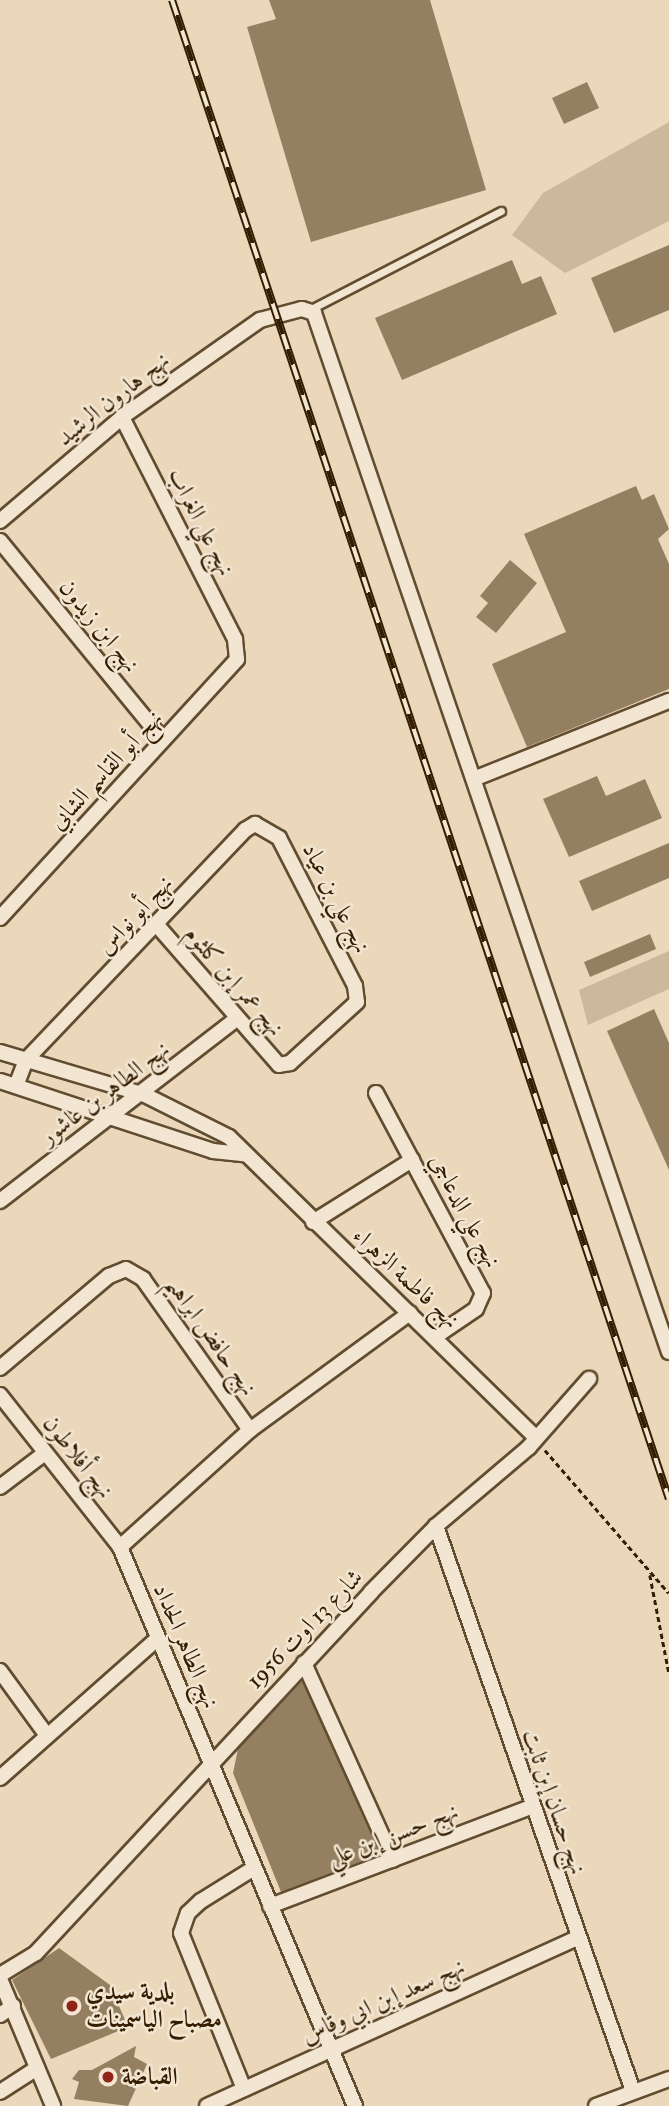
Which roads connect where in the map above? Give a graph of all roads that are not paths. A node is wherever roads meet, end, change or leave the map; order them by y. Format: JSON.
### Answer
{"nodes":[{"id":1,"x":501,"y":211,"type":"dead end"},
{"id":2,"x":309,"y":310,"type":"junction"},
{"id":3,"x":122,"y":417,"type":"junction"},
{"id":4,"x":0,"y":521,"type":"edge"},
{"id":5,"x":0,"y":541,"type":"edge"},
{"id":6,"x":238,"y":649,"type":"joint"},
{"id":7,"x":669,"y":701,"type":"edge"},
{"id":8,"x":163,"y":740,"type":"junction"},
{"id":9,"x":476,"y":778,"type":"junction"},
{"id":10,"x":264,"y":825,"type":"joint"},
{"id":11,"x":2,"y":912,"type":"edge"},
{"id":12,"x":157,"y":925,"type":"junction"},
{"id":13,"x":236,"y":1019,"type":"junction"},
{"id":14,"x":45,"y":1045,"type":"junction"},
{"id":15,"x":0,"y":1052,"type":"edge"},
{"id":16,"x":26,"y":1060,"type":"junction"},
{"id":17,"x":279,"y":1065,"type":"joint"},
{"id":18,"x":50,"y":1066,"type":"junction"},
{"id":19,"x":0,"y":1081,"type":"edge"},
{"id":20,"x":16,"y":1086,"type":"junction"},
{"id":21,"x":376,"y":1093,"type":"dead end"},
{"id":22,"x":40,"y":1094,"type":"junction"},
{"id":23,"x":145,"y":1095,"type":"junction"},
{"id":24,"x":115,"y":1117,"type":"junction"},
{"id":25,"x":244,"y":1154,"type":"junction"},
{"id":26,"x":412,"y":1160,"type":"junction"},
{"id":27,"x":0,"y":1201,"type":"edge"},
{"id":28,"x":313,"y":1222,"type":"junction"},
{"id":29,"x":410,"y":1313,"type":"junction"},
{"id":30,"x":436,"y":1336,"type":"junction"},
{"id":31,"x":669,"y":1352,"type":"edge"},
{"id":32,"x":0,"y":1368,"type":"edge"},
{"id":33,"x":589,"y":1379,"type":"dead end"},
{"id":34,"x":0,"y":1395,"type":"edge"},
{"id":35,"x":250,"y":1430,"type":"junction"},
{"id":36,"x":535,"y":1437,"type":"junction"},
{"id":37,"x":45,"y":1453,"type":"junction"},
{"id":38,"x":0,"y":1487,"type":"edge"},
{"id":39,"x":436,"y":1526,"type":"junction"},
{"id":40,"x":120,"y":1548,"type":"junction"},
{"id":41,"x":157,"y":1639,"type":"junction"},
{"id":42,"x":304,"y":1663,"type":"junction"},
{"id":43,"x":0,"y":1671,"type":"edge"},
{"id":44,"x":46,"y":1734,"type":"junction"},
{"id":45,"x":211,"y":1761,"type":"junction"},
{"id":46,"x":0,"y":1778,"type":"edge"},
{"id":47,"x":531,"y":1807,"type":"junction"},
{"id":48,"x":393,"y":1860,"type":"junction"},
{"id":49,"x":254,"y":1868,"type":"junction"},
{"id":50,"x":270,"y":1906,"type":"junction"},
{"id":51,"x":578,"y":1938,"type":"junction"},
{"id":52,"x":0,"y":1977,"type":"edge"},
{"id":53,"x":13,"y":2006,"type":"junction"},
{"id":54,"x":0,"y":2015,"type":"edge"},
{"id":55,"x":332,"y":2048,"type":"junction"},
{"id":56,"x":37,"y":2068,"type":"junction"},
{"id":57,"x":669,"y":2079,"type":"edge"},
{"id":58,"x":244,"y":2089,"type":"junction"},
{"id":59,"x":633,"y":2091,"type":"junction"},
{"id":60,"x":0,"y":2092,"type":"edge"},
{"id":61,"x":52,"y":2106,"type":"edge"},
{"id":62,"x":207,"y":2106,"type":"edge"},
{"id":63,"x":355,"y":2106,"type":"edge"},
{"id":64,"x":596,"y":2106,"type":"edge"}],
"edges":[{"from":1,"to":2,"type":"lane"},
{"from":2,"to":3,"type":"street","name":"نهج هارون الرشيد"},
{"from":2,"to":9,"type":"street"},
{"from":3,"to":4,"type":"street","name":"نهج هارون الرشيد"},
{"from":3,"to":6,"type":"street","name":"نهج علي الغراب"},
{"from":5,"to":8,"type":"street","name":"نهج ابن زيدون"},
{"from":6,"to":8,"type":"street","name":"نهج أبو القاسم الشابي"},
{"from":7,"to":9,"type":"street"},
{"from":8,"to":11,"type":"street","name":"نهج أبو القاسم الشابي"},
{"from":9,"to":31,"type":"street"},
{"from":10,"to":12,"type":"street","name":"نهج أبو نواس"},
{"from":10,"to":17,"type":"street","name":"نهج علي بن عياد"},
{"from":12,"to":13,"type":"street","name":"نهج عمر إبن كلثوم"},
{"from":12,"to":14,"type":"street","name":"نهج أبو نواس"},
{"from":13,"to":17,"type":"street","name":"نهج عمر إبن كلثوم"},
{"from":13,"to":23,"type":"street","name":"نهج الطاهر بن عاشور"},
{"from":14,"to":16,"type":"street","name":"نهج أبو نواس"},
{"from":14,"to":18,"type":"street"},
{"from":15,"to":16,"type":"street","name":"نهج فاطمة الزهراء"},
{"from":16,"to":18,"type":"street","name":"نهج فاطمة الزهراء"},
{"from":16,"to":20,"type":"street"},
{"from":18,"to":22,"type":"street"},
{"from":18,"to":23,"type":"street","name":"نهج فاطمة الزهراء"},
{"from":19,"to":20,"type":"street"},
{"from":20,"to":22,"type":"street"},
{"from":21,"to":26,"type":"street","name":"نهج علي الدعاجي"},
{"from":22,"to":24,"type":"street"},
{"from":23,"to":24,"type":"street","name":"نهج الطاهر بن عاشور"},
{"from":23,"to":25,"type":"street","name":"نهج فاطمة الزهراء"},
{"from":24,"to":25,"type":"street"},
{"from":24,"to":27,"type":"street","name":"نهج الطاهر بن عاشور"},
{"from":25,"to":28,"type":"street","name":"نهج فاطمة الزهراء"},
{"from":26,"to":28,"type":"street"},
{"from":26,"to":30,"type":"street","name":"نهج علي الدعاجي"},
{"from":28,"to":29,"type":"street","name":"نهج فاطمة الزهراء"},
{"from":29,"to":30,"type":"street","name":"نهج فاطمة الزهراء"},
{"from":29,"to":35,"type":"street"},
{"from":30,"to":36,"type":"street","name":"نهج فاطمة الزهراء"},
{"from":32,"to":35,"type":"street","name":"نهج حافض ابراهيم"},
{"from":33,"to":36,"type":"street","name":"شارع 13 اوت 1956"},
{"from":34,"to":37,"type":"street","name":"نهج أفلاطون"},
{"from":35,"to":40,"type":"street"},
{"from":36,"to":39,"type":"street","name":"شارع 13 اوت 1956"},
{"from":37,"to":38,"type":"street"},
{"from":37,"to":40,"type":"street","name":"نهج أفلاطون"},
{"from":39,"to":42,"type":"street","name":"شارع 13 اوت 1956"},
{"from":39,"to":47,"type":"street","name":"نهج حسان إبن ثابت"},
{"from":40,"to":41,"type":"street","name":"نهج الطاهر الحداد"},
{"from":41,"to":44,"type":"street"},
{"from":41,"to":45,"type":"street","name":"نهج الطاهر الحداد"},
{"from":42,"to":45,"type":"street","name":"شارع 13 اوت 1956"},
{"from":42,"to":48,"type":"street"},
{"from":43,"to":44,"type":"street"},
{"from":44,"to":46,"type":"street"},
{"from":45,"to":49,"type":"street","name":"نهج الطاهر الحداد"},
{"from":45,"to":52,"type":"street","name":"شارع 13 اوت 1956"},
{"from":47,"to":48,"type":"street","name":"نهج حسن إبن علي"},
{"from":47,"to":51,"type":"street","name":"نهج حسان إبن ثابت"},
{"from":48,"to":50,"type":"street","name":"نهج حسن إبن علي"},
{"from":49,"to":50,"type":"street","name":"نهج الطاهر الحداد"},
{"from":49,"to":58,"type":"street"},
{"from":50,"to":55,"type":"street","name":"نهج الطاهر الحداد"},
{"from":51,"to":55,"type":"street","name":"نهج سعد إبن ابي وقاس"},
{"from":51,"to":59,"type":"street","name":"نهج حسان إبن ثابت"},
{"from":52,"to":53,"type":"street"},
{"from":53,"to":54,"type":"street"},
{"from":53,"to":56,"type":"street"},
{"from":55,"to":58,"type":"street","name":"نهج سعد إبن ابي وقاس"},
{"from":55,"to":63,"type":"street","name":"نهج الطاهر الحداد"},
{"from":56,"to":60,"type":"street"},
{"from":56,"to":61,"type":"street"},
{"from":57,"to":59,"type":"street"},
{"from":58,"to":62,"type":"street","name":"نهج سعد إبن ابي وقاس"},
{"from":59,"to":64,"type":"street"}]}
